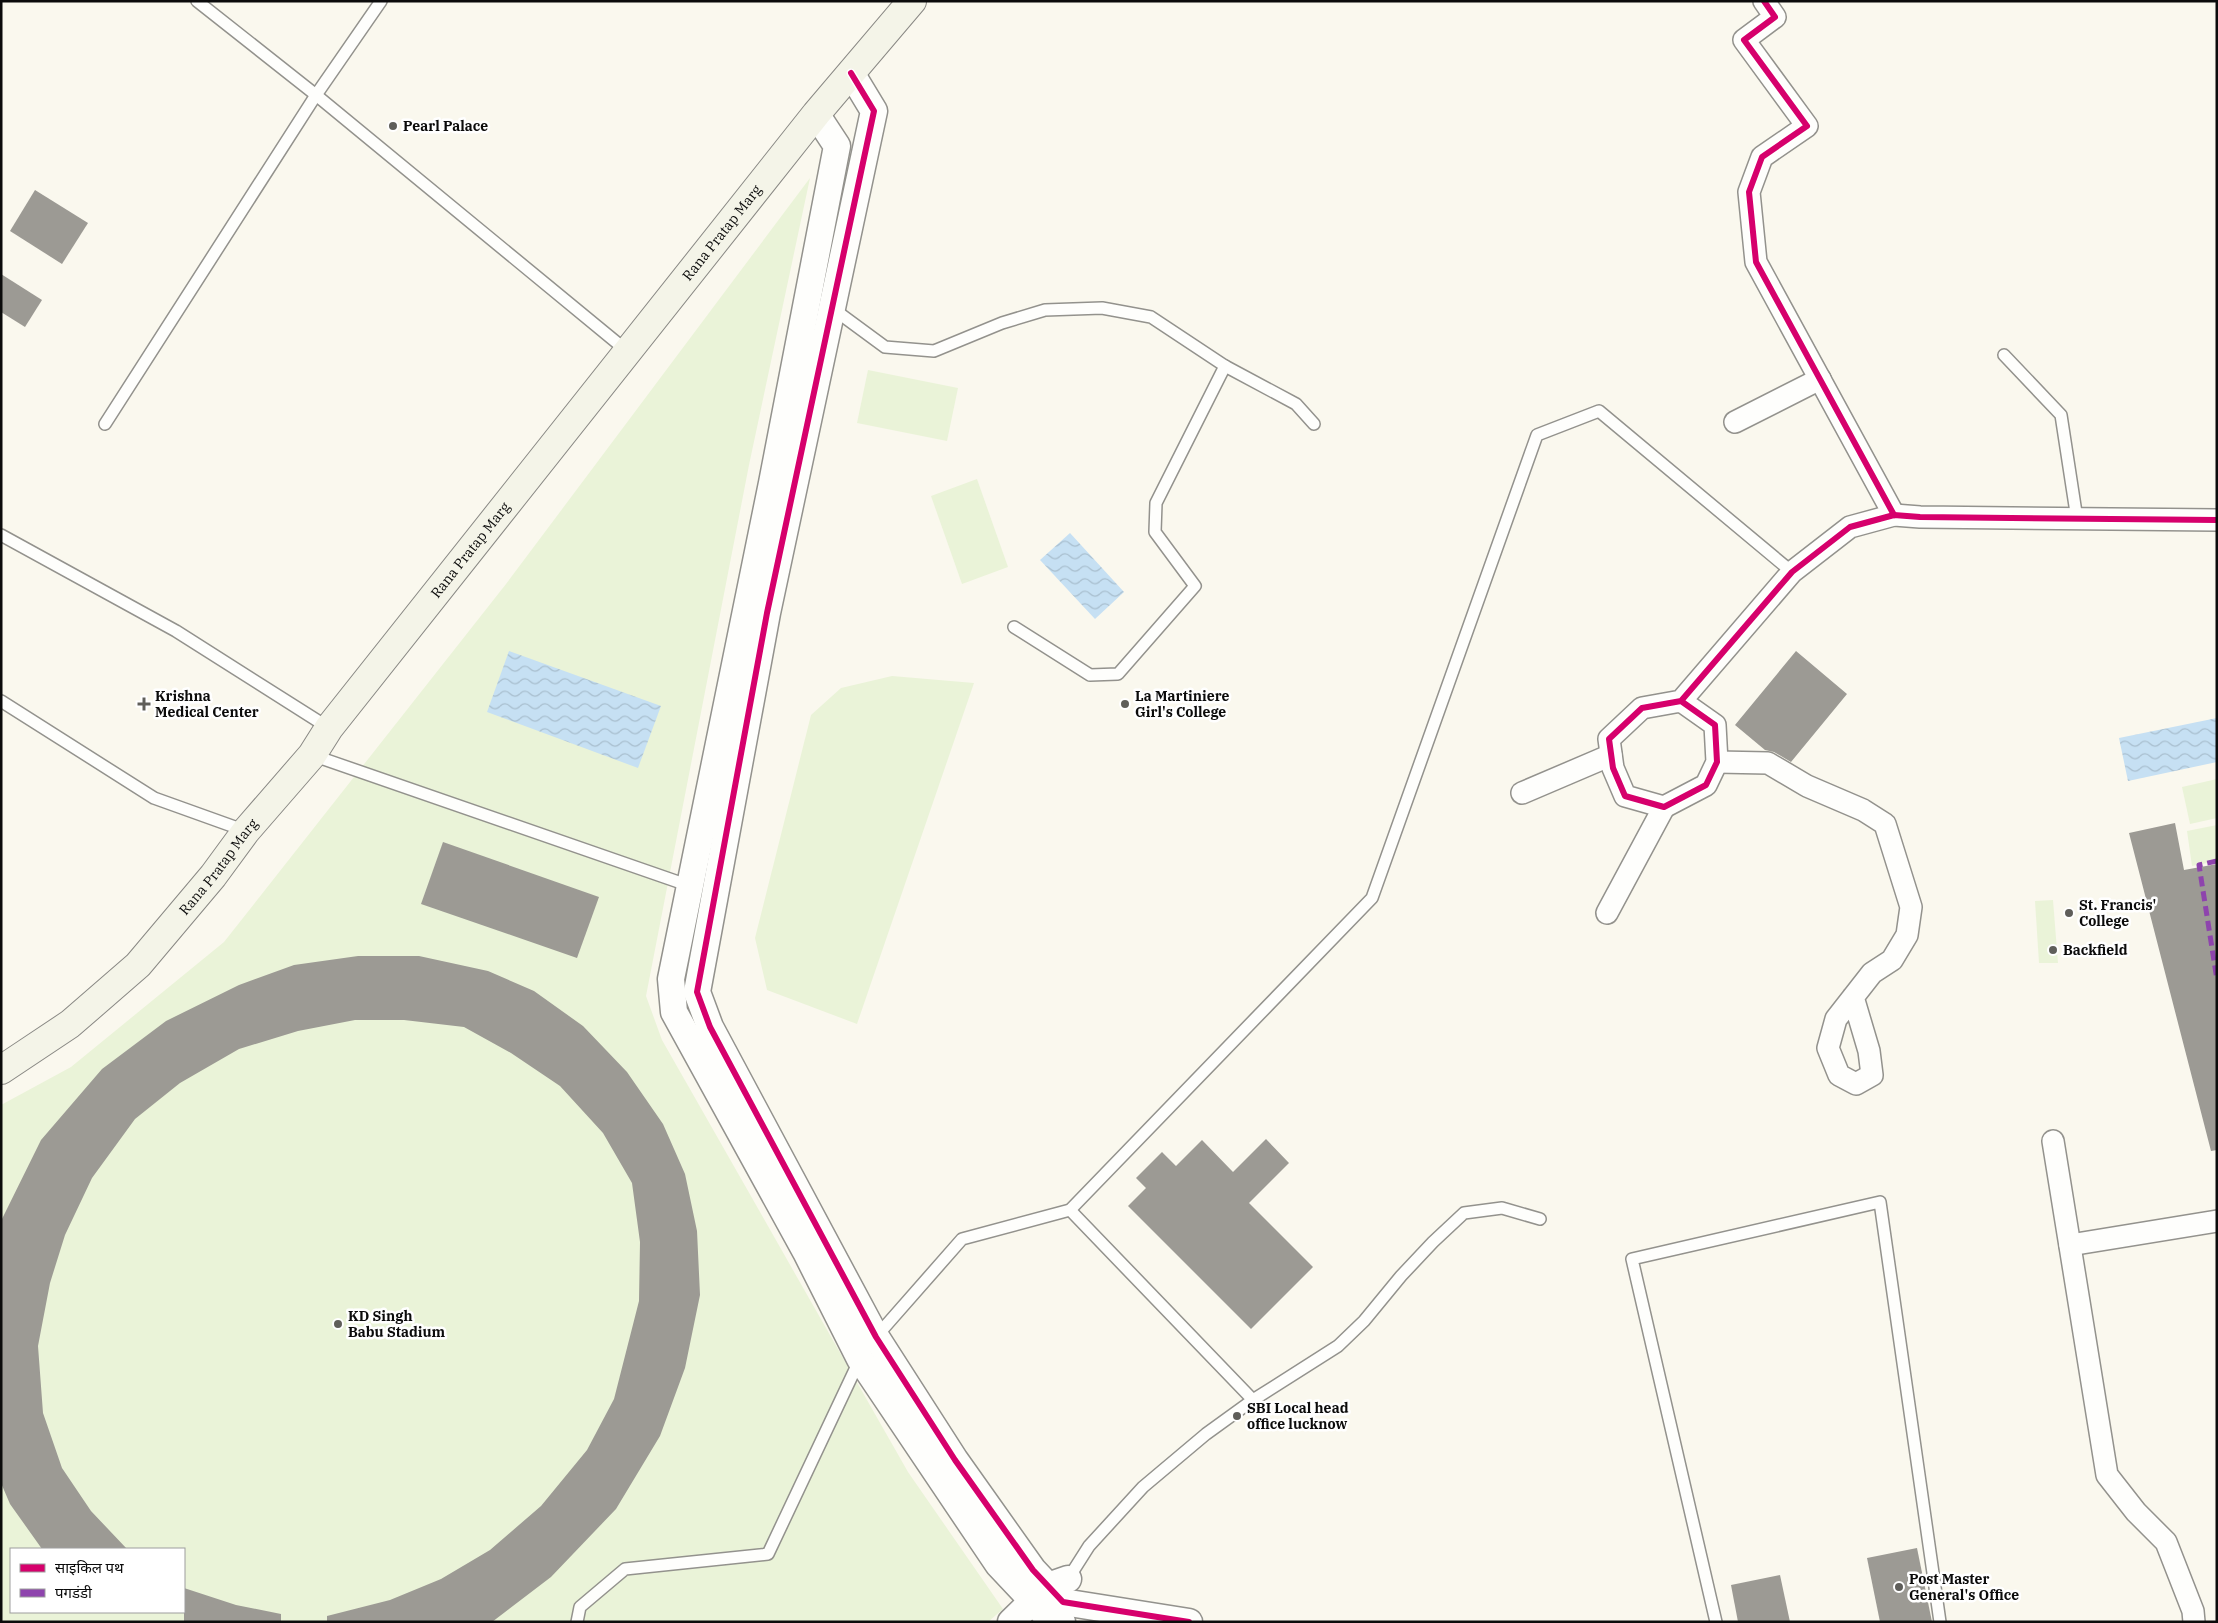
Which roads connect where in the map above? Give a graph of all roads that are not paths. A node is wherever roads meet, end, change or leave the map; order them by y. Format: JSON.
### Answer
{"nodes":[{"id":1,"x":197,"y":1,"type":"edge"},
{"id":2,"x":381,"y":1,"type":"edge"},
{"id":3,"x":912,"y":1,"type":"edge"},
{"id":4,"x":1764,"y":1,"type":"edge"},
{"id":5,"x":851,"y":73,"type":"junction"},
{"id":6,"x":316,"y":95,"type":"junction"},
{"id":7,"x":816,"y":114,"type":"junction"},
{"id":8,"x":832,"y":308,"type":"junction"},
{"id":9,"x":627,"y":351,"type":"junction"},
{"id":10,"x":2004,"y":356,"type":"dead end"},
{"id":11,"x":1225,"y":366,"type":"junction"},
{"id":12,"x":1820,"y":379,"type":"junction"},
{"id":13,"x":1735,"y":422,"type":"dead end"},
{"id":14,"x":105,"y":424,"type":"dead end"},
{"id":15,"x":1314,"y":424,"type":"dead end"},
{"id":16,"x":1894,"y":515,"type":"junction"},
{"id":17,"x":2077,"y":518,"type":"junction"},
{"id":18,"x":2217,"y":520,"type":"edge"},
{"id":19,"x":1,"y":536,"type":"edge"},
{"id":20,"x":1792,"y":572,"type":"junction"},
{"id":21,"x":1014,"y":627,"type":"dead end"},
{"id":22,"x":1,"y":701,"type":"edge"},
{"id":23,"x":1680,"y":701,"type":"junction"},
{"id":24,"x":329,"y":728,"type":"junction"},
{"id":25,"x":312,"y":755,"type":"junction"},
{"id":26,"x":1611,"y":755,"type":"junction"},
{"id":27,"x":1717,"y":762,"type":"junction"},
{"id":28,"x":1522,"y":793,"type":"dead end"},
{"id":29,"x":1664,"y":807,"type":"junction"},
{"id":30,"x":246,"y":831,"type":"junction"},
{"id":31,"x":702,"y":891,"type":"junction"},
{"id":32,"x":1607,"y":913,"type":"dead end"},
{"id":33,"x":1854,"y":997,"type":"dead end"},
{"id":34,"x":1,"y":1070,"type":"edge"},
{"id":35,"x":2053,"y":1141,"type":"dead end"},
{"id":36,"x":1070,"y":1210,"type":"junction"},
{"id":37,"x":1540,"y":1219,"type":"dead end"},
{"id":38,"x":2217,"y":1221,"type":"edge"},
{"id":39,"x":2070,"y":1244,"type":"junction"},
{"id":40,"x":868,"y":1348,"type":"junction"},
{"id":41,"x":1253,"y":1400,"type":"junction"},
{"id":42,"x":1052,"y":1604,"type":"edge"},
{"id":43,"x":577,"y":1622,"type":"edge"},
{"id":44,"x":1011,"y":1622,"type":"edge"},
{"id":45,"x":1189,"y":1622,"type":"edge"},
{"id":46,"x":1716,"y":1622,"type":"edge"},
{"id":47,"x":1940,"y":1622,"type":"edge"},
{"id":48,"x":2194,"y":1622,"type":"edge"}],
"edges":[{"from":1,"to":6,"type":"lane"},
{"from":2,"to":6,"type":"lane"},
{"from":3,"to":5,"type":"main road","name":"Rana Pratap Marg"},
{"from":4,"to":12,"type":"street"},
{"from":5,"to":7,"type":"main road","name":"Rana Pratap Marg"},
{"from":5,"to":8,"type":"street"},
{"from":6,"to":9,"type":"lane"},
{"from":6,"to":14,"type":"lane"},
{"from":7,"to":9,"type":"main road","name":"Rana Pratap Marg"},
{"from":7,"to":31,"type":"street"},
{"from":8,"to":11,"type":"lane"},
{"from":8,"to":31,"type":"street"},
{"from":9,"to":24,"type":"main road","name":"Rana Pratap Marg"},
{"from":10,"to":17,"type":"lane"},
{"from":11,"to":15,"type":"lane"},
{"from":11,"to":21,"type":"lane"},
{"from":12,"to":13,"type":"street"},
{"from":12,"to":16,"type":"street"},
{"from":16,"to":17,"type":"street"},
{"from":16,"to":20,"type":"street"},
{"from":17,"to":18,"type":"street"},
{"from":19,"to":24,"type":"lane"},
{"from":20,"to":23,"type":"street"},
{"from":20,"to":36,"type":"lane"},
{"from":22,"to":30,"type":"lane"},
{"from":23,"to":26,"type":"street"},
{"from":23,"to":27,"type":"street"},
{"from":24,"to":25,"type":"main road","name":"Rana Pratap Marg"},
{"from":25,"to":30,"type":"main road","name":"Rana Pratap Marg"},
{"from":25,"to":31,"type":"lane"},
{"from":26,"to":28,"type":"street"},
{"from":26,"to":29,"type":"street"},
{"from":27,"to":29,"type":"street"},
{"from":27,"to":33,"type":"street"},
{"from":29,"to":32,"type":"street"},
{"from":30,"to":34,"type":"main road","name":"Rana Pratap Marg"},
{"from":31,"to":40,"type":"street"},
{"from":35,"to":39,"type":"street"},
{"from":36,"to":40,"type":"lane"},
{"from":36,"to":41,"type":"lane"},
{"from":37,"to":41,"type":"lane"},
{"from":38,"to":39,"type":"street"},
{"from":39,"to":48,"type":"street"},
{"from":40,"to":42,"type":"street"},
{"from":40,"to":43,"type":"lane"},
{"from":41,"to":42,"type":"lane"},
{"from":42,"to":44,"type":"street"},
{"from":42,"to":45,"type":"street"},
{"from":46,"to":47,"type":"lane"}]}
